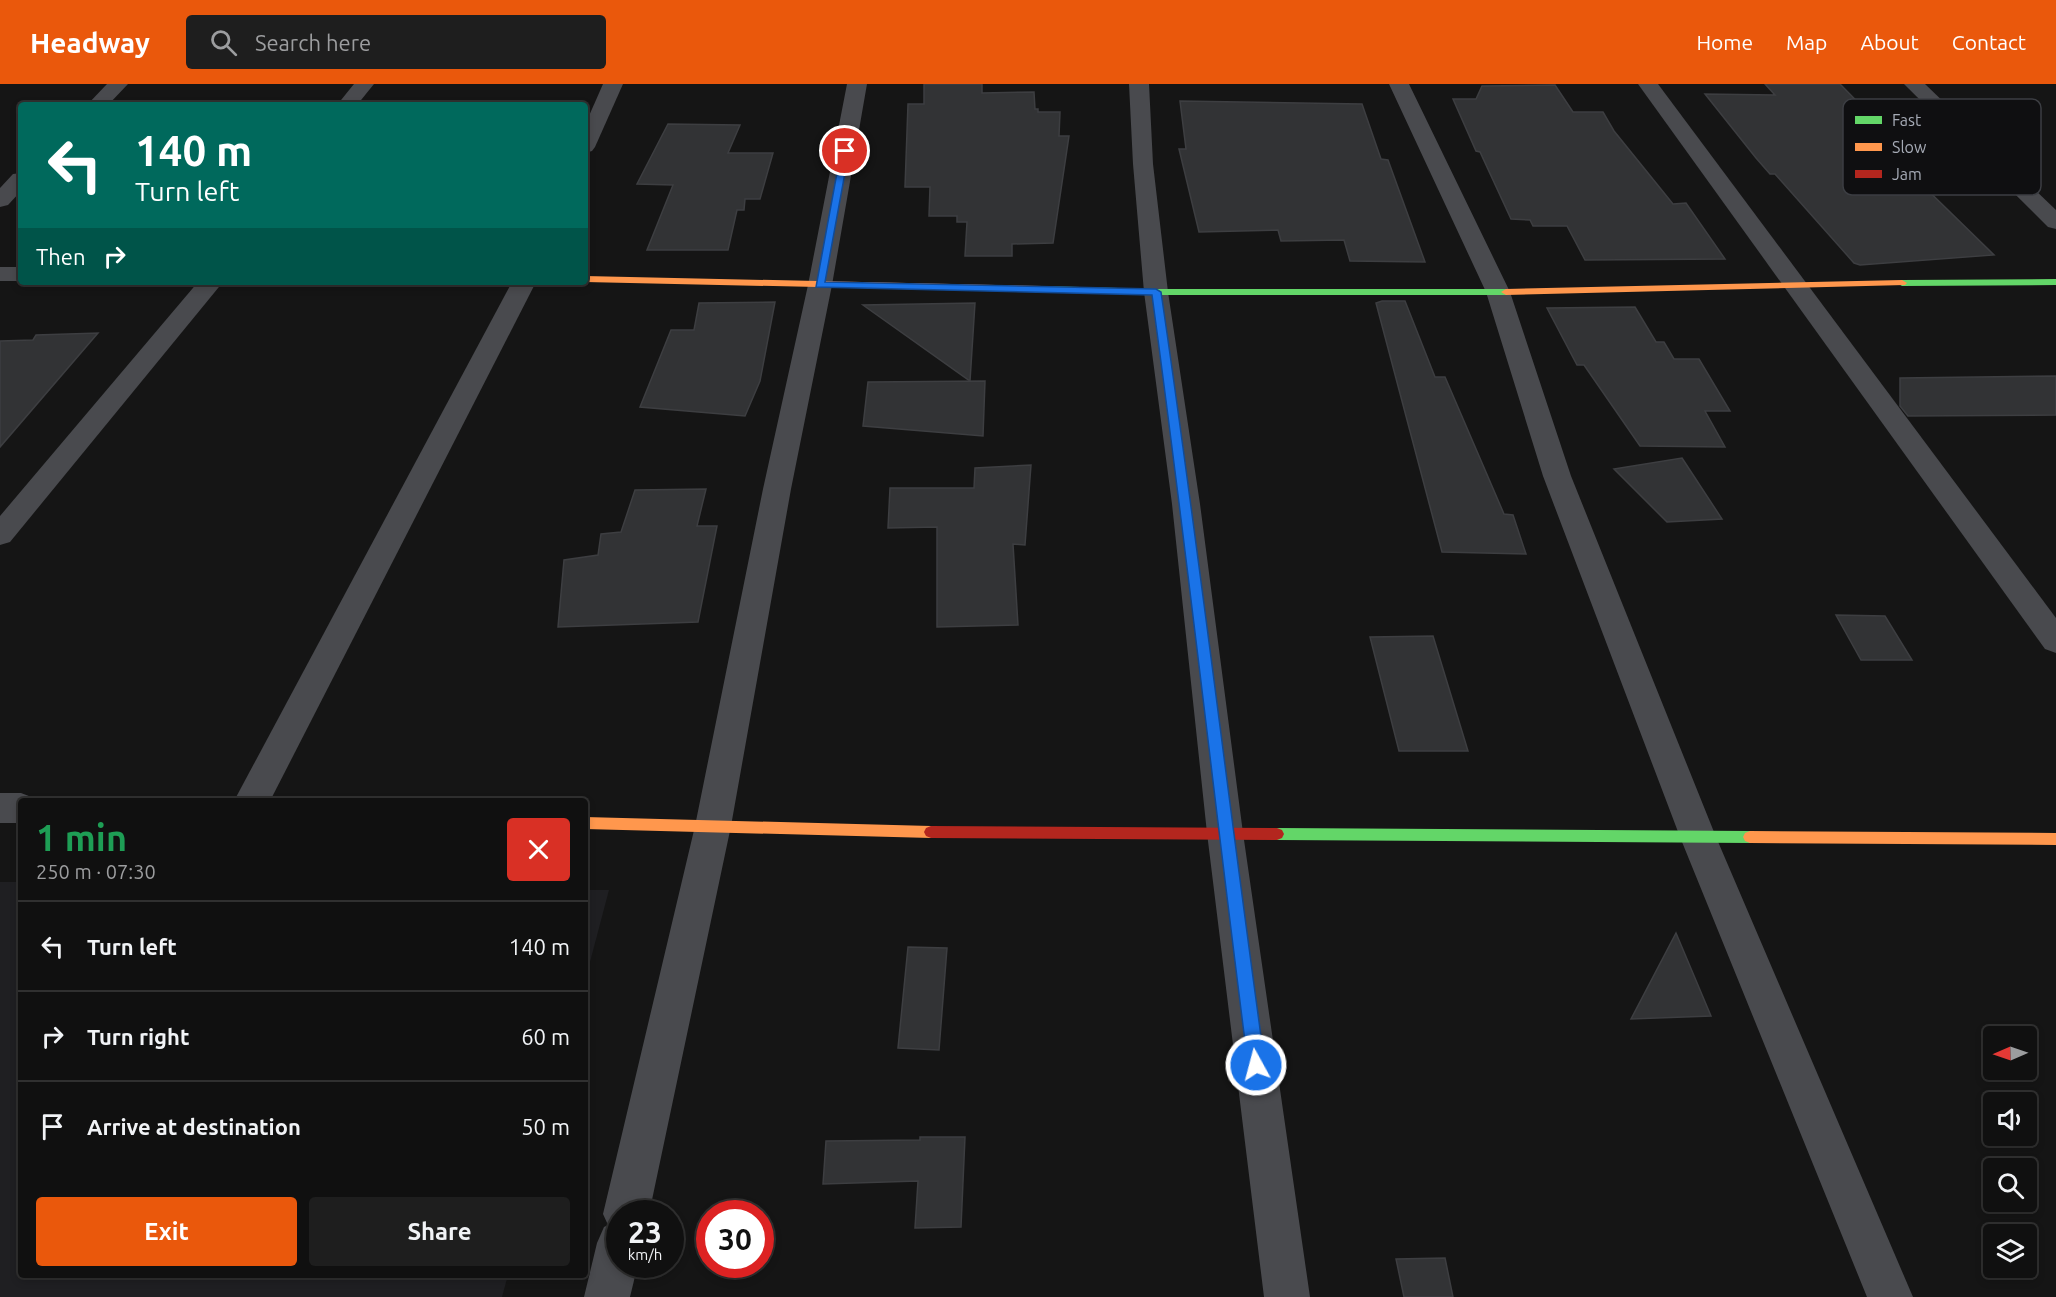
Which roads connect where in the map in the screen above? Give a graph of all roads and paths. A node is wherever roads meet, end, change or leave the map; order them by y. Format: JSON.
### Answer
{"nodes":[{"id":1,"x":118,"y":84,"type":"edge"},
{"id":2,"x":364,"y":84,"type":"edge"},
{"id":3,"x":613,"y":84,"type":"edge"},
{"id":4,"x":857,"y":84,"type":"edge"},
{"id":5,"x":1139,"y":84,"type":"edge"},
{"id":6,"x":1400,"y":84,"type":"edge"},
{"id":7,"x":1648,"y":84,"type":"edge"},
{"id":8,"x":1914,"y":84,"type":"edge"},
{"id":9,"x":1929,"y":99,"type":"edge"},
{"id":10,"x":100,"y":102,"type":"edge"},
{"id":11,"x":349,"y":102,"type":"edge"},
{"id":12,"x":588,"y":140,"type":"edge"},
{"id":13,"x":18,"y":182,"type":"edge"},
{"id":14,"x":2028,"y":195,"type":"edge"},
{"id":15,"x":0,"y":200,"type":"edge"},
{"id":16,"x":2056,"y":222,"type":"edge"},
{"id":17,"x":0,"y":274,"type":"edge"},
{"id":18,"x":18,"y":274,"type":"edge"},
{"id":19,"x":588,"y":279,"type":"edge"},
{"id":20,"x":2056,"y":282,"type":"edge"},
{"id":21,"x":1795,"y":284,"type":"junction"},
{"id":22,"x":208,"y":285,"type":"edge"},
{"id":23,"x":522,"y":285,"type":"edge"},
{"id":24,"x":820,"y":285,"type":"junction"},
{"id":25,"x":1156,"y":292,"type":"junction"},
{"id":26,"x":1498,"y":292,"type":"junction"},
{"id":27,"x":0,"y":535,"type":"edge"},
{"id":28,"x":2056,"y":641,"type":"edge"},
{"id":29,"x":254,"y":798,"type":"edge"},
{"id":30,"x":0,"y":808,"type":"edge"},
{"id":31,"x":18,"y":808,"type":"edge"},
{"id":32,"x":588,"y":823,"type":"edge"},
{"id":33,"x":713,"y":826,"type":"junction"},
{"id":34,"x":1225,"y":833,"type":"junction"},
{"id":35,"x":1698,"y":837,"type":"junction"},
{"id":36,"x":2056,"y":839,"type":"edge"},
{"id":37,"x":629,"y":1200,"type":"edge"},
{"id":38,"x":612,"y":1278,"type":"edge"},
{"id":39,"x":607,"y":1297,"type":"edge"},
{"id":40,"x":1287,"y":1297,"type":"edge"},
{"id":41,"x":1890,"y":1297,"type":"edge"}],
"edges":[{"from":1,"to":10,"type":"street"},
{"from":2,"to":11,"type":"street"},
{"from":3,"to":12,"type":"street"},
{"from":4,"to":24,"type":"street"},
{"from":5,"to":25,"type":"street"},
{"from":6,"to":26,"type":"street"},
{"from":7,"to":21,"type":"street"},
{"from":8,"to":9,"type":"street"},
{"from":13,"to":15,"type":"street"},
{"from":14,"to":16,"type":"street"},
{"from":17,"to":18,"type":"street"},
{"from":19,"to":24,"type":"street"},
{"from":20,"to":21,"type":"street"},
{"from":21,"to":26,"type":"street"},
{"from":21,"to":28,"type":"street"},
{"from":22,"to":27,"type":"street"},
{"from":23,"to":29,"type":"street"},
{"from":24,"to":25,"type":"street"},
{"from":24,"to":33,"type":"street"},
{"from":25,"to":26,"type":"street"},
{"from":25,"to":34,"type":"street"},
{"from":26,"to":35,"type":"street"},
{"from":30,"to":31,"type":"street"},
{"from":32,"to":33,"type":"street"},
{"from":33,"to":34,"type":"street"},
{"from":33,"to":37,"type":"street"},
{"from":34,"to":35,"type":"street"},
{"from":34,"to":40,"type":"street"},
{"from":35,"to":36,"type":"street"},
{"from":35,"to":41,"type":"street"},
{"from":38,"to":39,"type":"street"}]}
